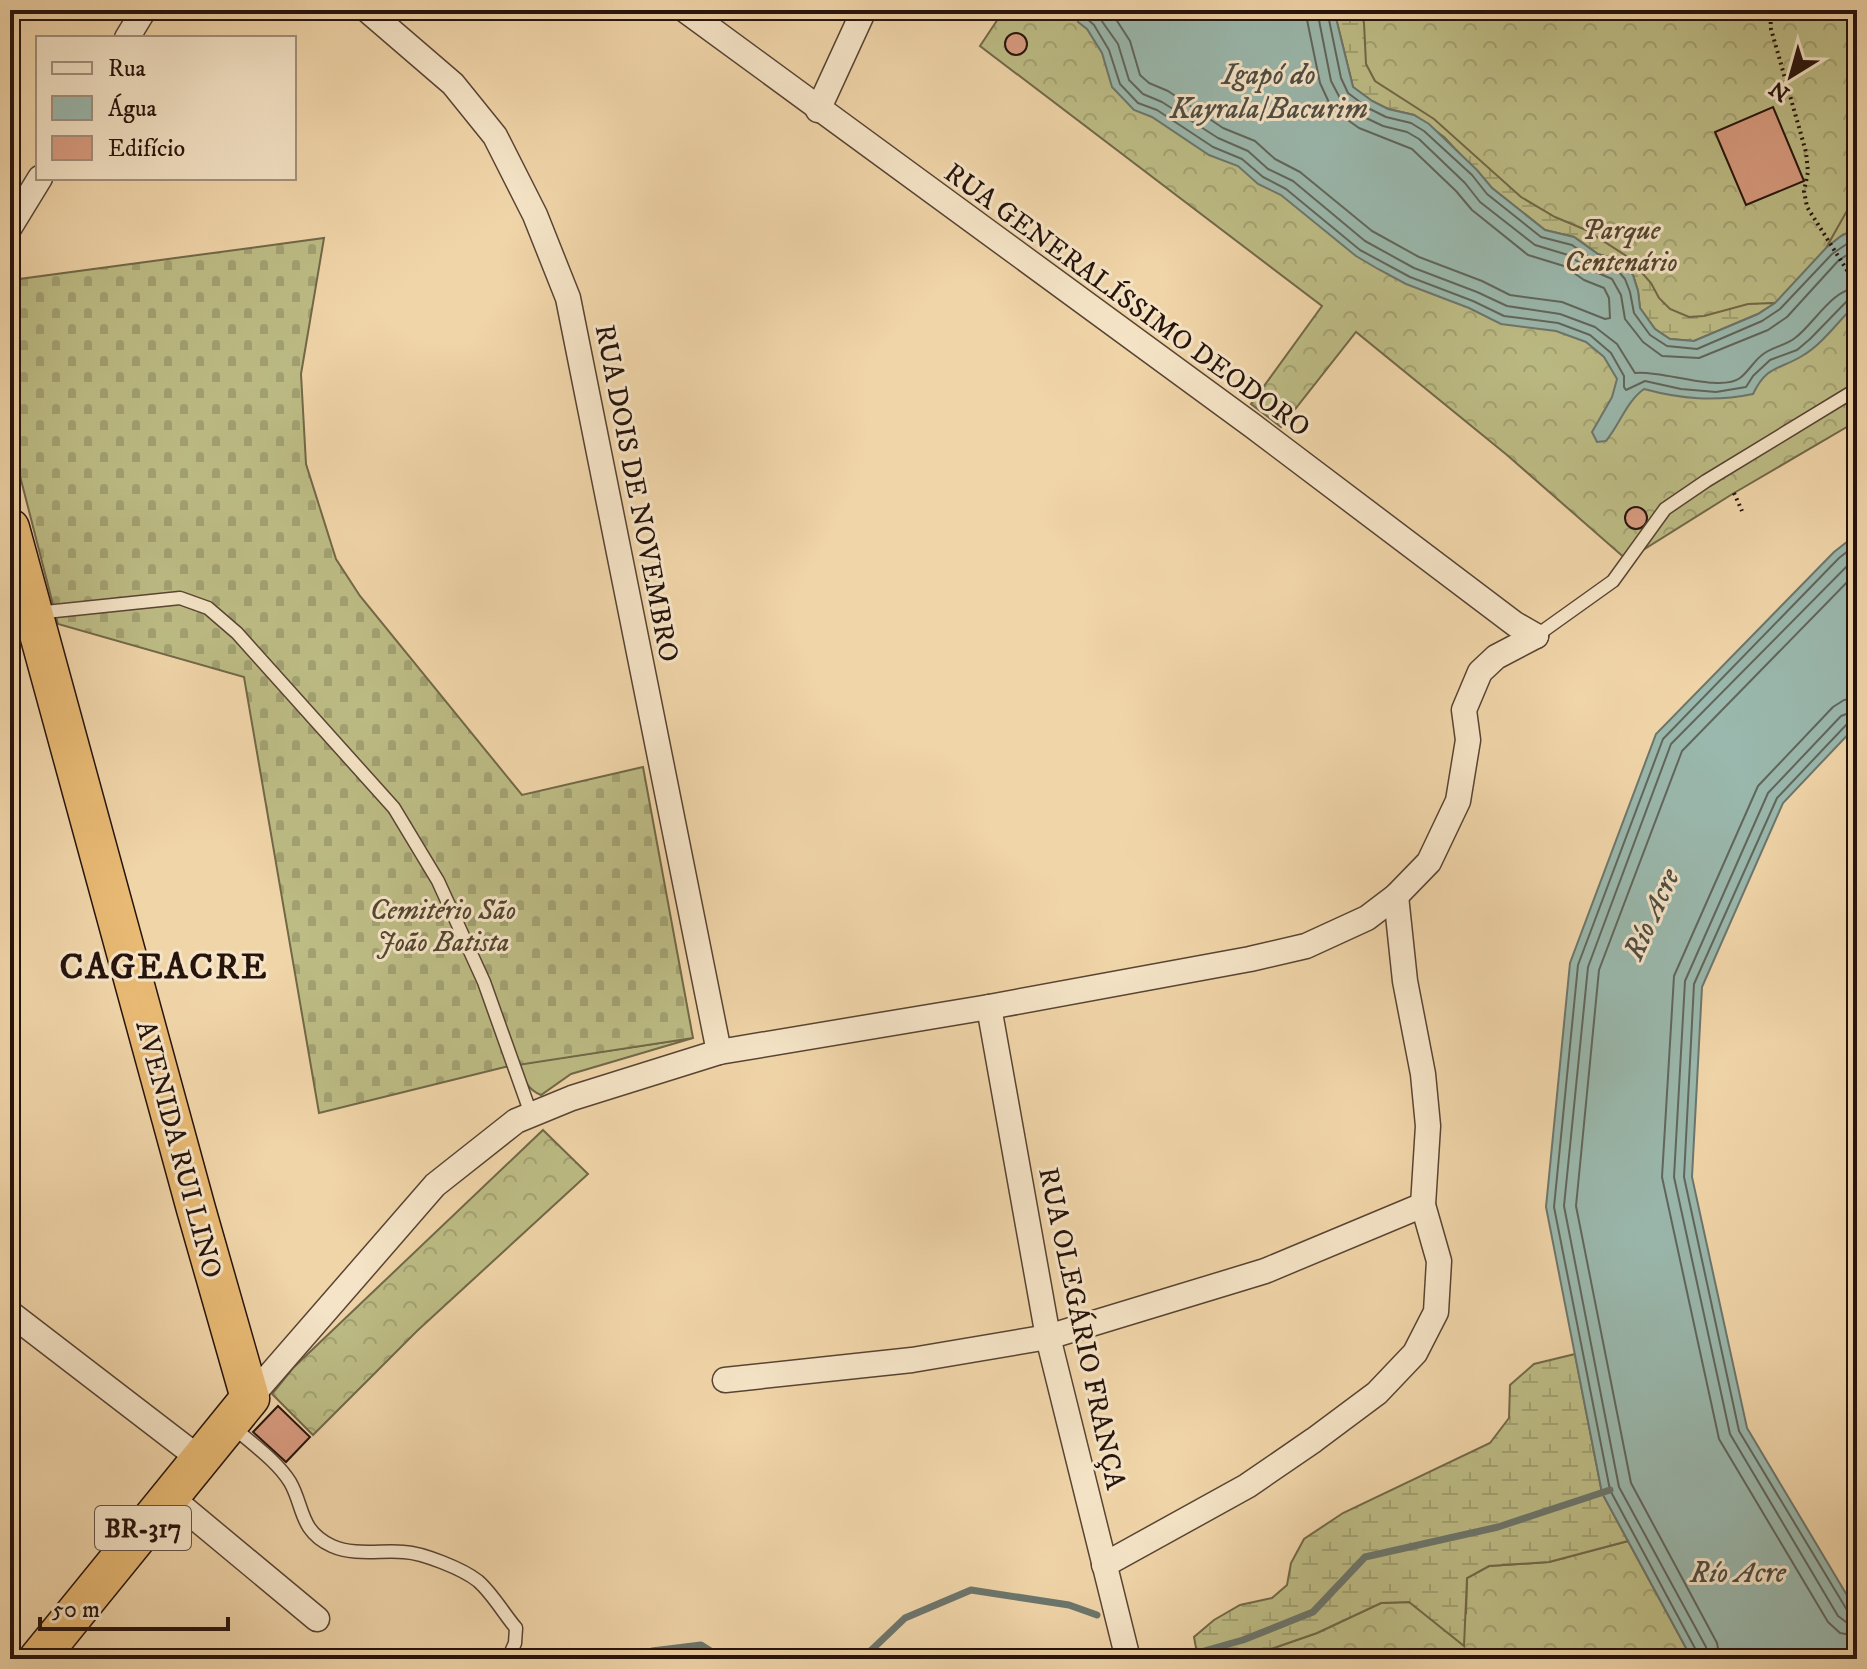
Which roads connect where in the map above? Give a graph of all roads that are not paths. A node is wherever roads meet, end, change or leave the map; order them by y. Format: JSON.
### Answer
{"nodes":[{"id":1,"x":144,"y":10,"type":"edge"},
{"id":2,"x":367,"y":10,"type":"edge"},
{"id":3,"x":685,"y":10,"type":"edge"},
{"id":4,"x":864,"y":10,"type":"edge"},
{"id":5,"x":128,"y":36,"type":"edge"},
{"id":6,"x":818,"y":110,"type":"junction"},
{"id":7,"x":39,"y":180,"type":"edge"},
{"id":8,"x":10,"y":227,"type":"edge"},
{"id":9,"x":1854,"y":391,"type":"edge"},
{"id":10,"x":10,"y":528,"type":"edge"},
{"id":11,"x":33,"y":613,"type":"junction"},
{"id":12,"x":1536,"y":636,"type":"junction"},
{"id":13,"x":1396,"y":896,"type":"junction"},
{"id":14,"x":989,"y":1007,"type":"junction"},
{"id":15,"x":719,"y":1052,"type":"junction"},
{"id":16,"x":531,"y":1114,"type":"junction"},
{"id":17,"x":1423,"y":1205,"type":"junction"},
{"id":18,"x":10,"y":1313,"type":"edge"},
{"id":19,"x":1048,"y":1337,"type":"junction"},
{"id":20,"x":725,"y":1380,"type":"dead end"},
{"id":21,"x":240,"y":1410,"type":"junction"},
{"id":22,"x":200,"y":1459,"type":"junction"},
{"id":23,"x":169,"y":1496,"type":"junction"},
{"id":24,"x":1104,"y":1565,"type":"junction"},
{"id":25,"x":317,"y":1619,"type":"dead end"},
{"id":26,"x":38,"y":1659,"type":"edge"},
{"id":27,"x":508,"y":1659,"type":"edge"},
{"id":28,"x":1128,"y":1659,"type":"edge"}],
"edges":[{"from":1,"to":5,"type":"street"},
{"from":2,"to":15,"type":"street","name":"RUA DOIS DE NOVEMBRO"},
{"from":3,"to":6,"type":"street","name":"RUA GENERALÍSSIMO DEODORO"},
{"from":4,"to":6,"type":"street"},
{"from":6,"to":12,"type":"street","name":"RUA GENERALÍSSIMO DEODORO"},
{"from":7,"to":8,"type":"street"},
{"from":9,"to":12,"type":"lane"},
{"from":10,"to":11,"type":"highway","name":"AVENIDA RUI LINO"},
{"from":11,"to":16,"type":"lane"},
{"from":11,"to":21,"type":"highway","name":"AVENIDA RUI LINO"},
{"from":12,"to":13,"type":"street"},
{"from":13,"to":14,"type":"street"},
{"from":13,"to":17,"type":"street"},
{"from":14,"to":15,"type":"street"},
{"from":14,"to":19,"type":"street","name":"RUA OLEGÁRIO FRANÇA"},
{"from":15,"to":16,"type":"street"},
{"from":16,"to":21,"type":"street"},
{"from":17,"to":19,"type":"street"},
{"from":17,"to":24,"type":"street"},
{"from":18,"to":22,"type":"street"},
{"from":19,"to":20,"type":"street"},
{"from":19,"to":24,"type":"street","name":"RUA OLEGÁRIO FRANÇA"},
{"from":21,"to":22,"type":"highway","number":"BR-317"},
{"from":21,"to":27,"type":"lane"},
{"from":22,"to":23,"type":"highway","number":"BR-317"},
{"from":23,"to":25,"type":"street"},
{"from":23,"to":26,"type":"highway","number":"BR-317"},
{"from":24,"to":28,"type":"street","name":"RUA OLEGÁRIO FRANÇA"}]}
